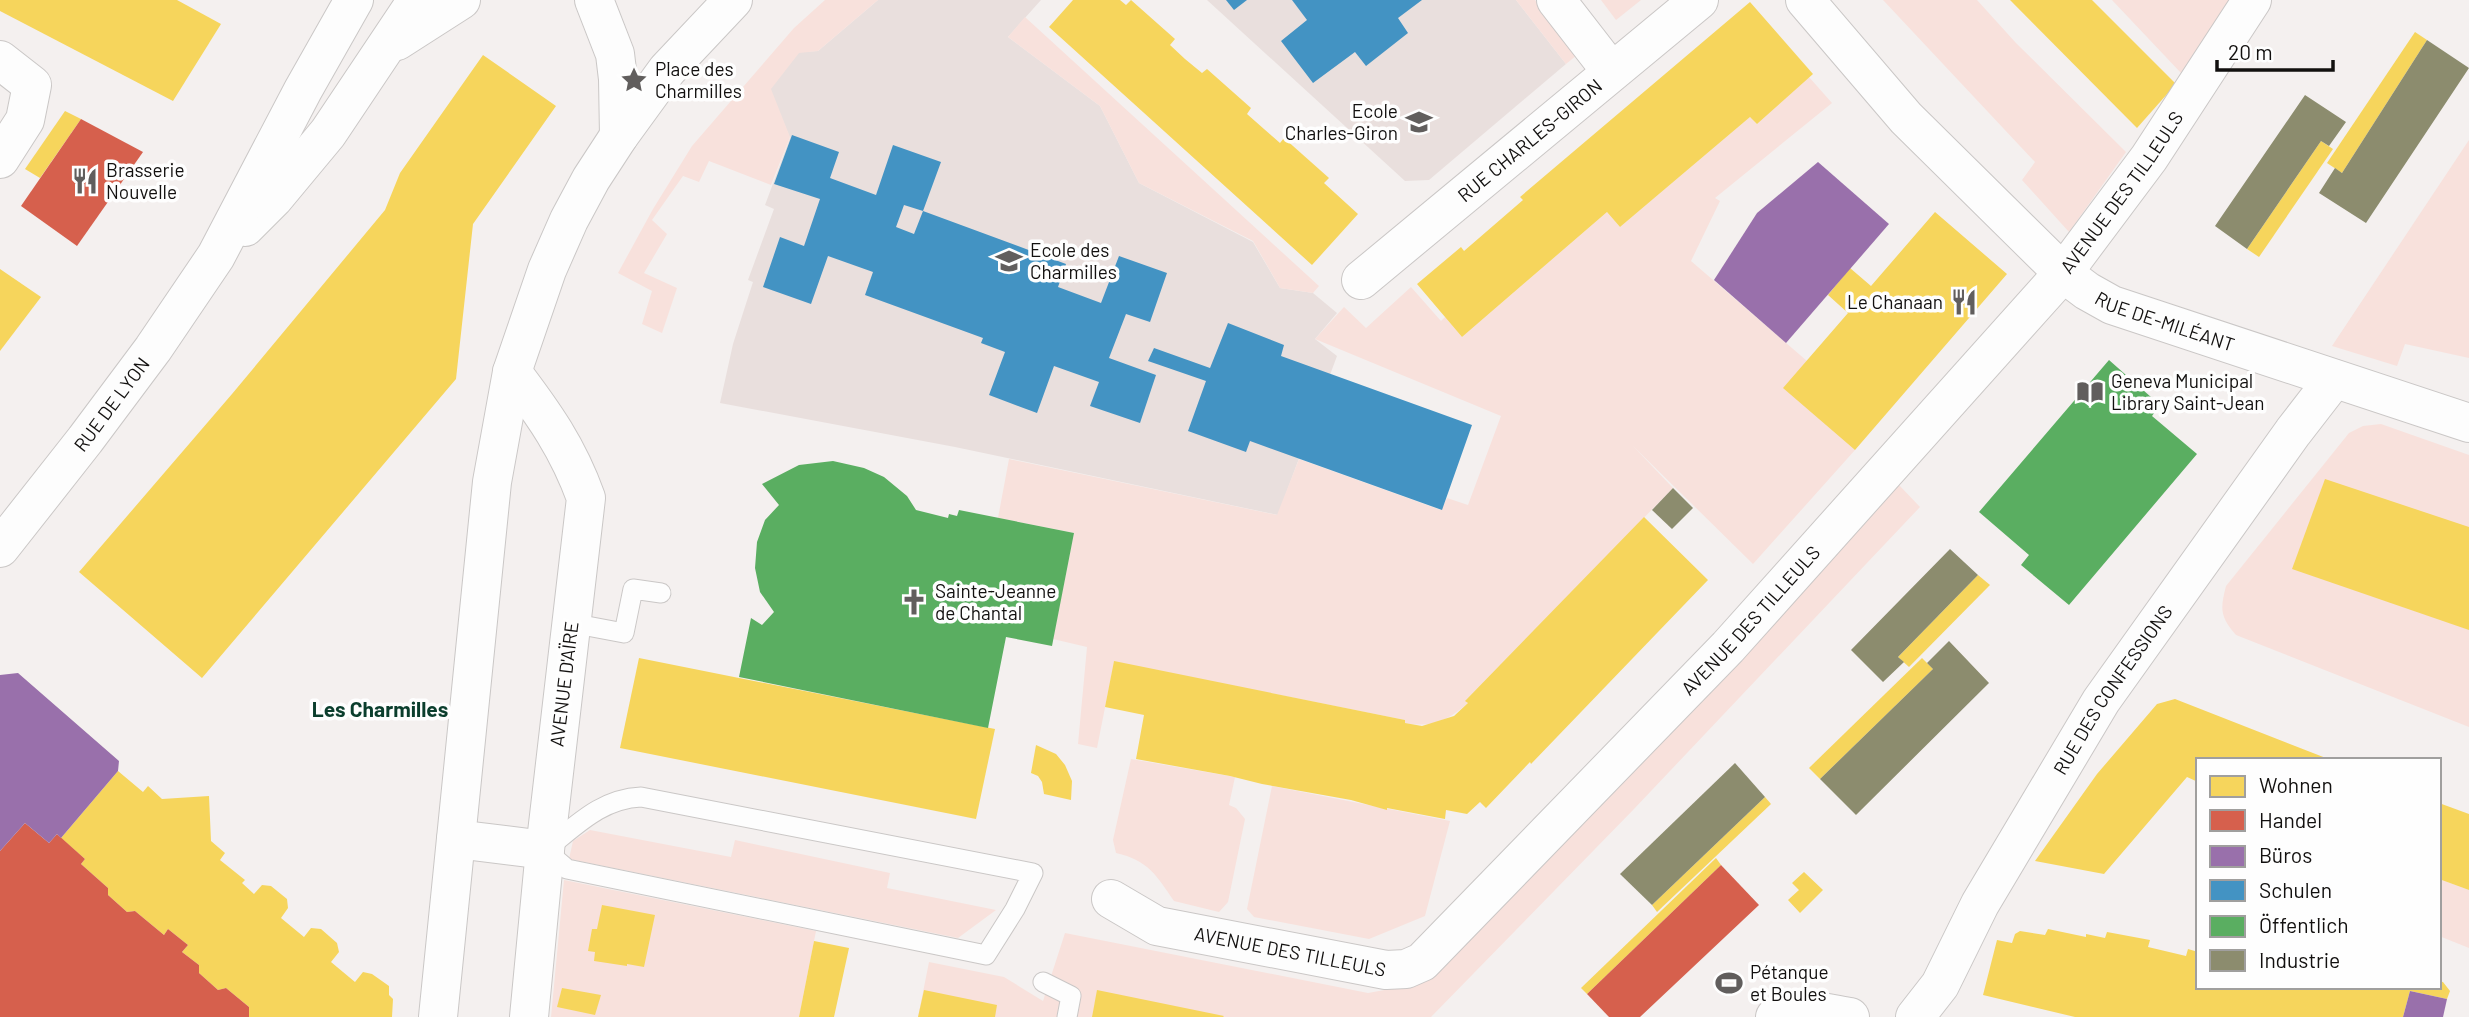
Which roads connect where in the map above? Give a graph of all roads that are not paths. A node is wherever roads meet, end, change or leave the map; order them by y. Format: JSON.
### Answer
{"nodes":[{"id":1,"x":354,"y":0,"type":"edge"},
{"id":2,"x":417,"y":0,"type":"edge"},
{"id":3,"x":461,"y":0,"type":"edge"},
{"id":4,"x":594,"y":0,"type":"edge"},
{"id":5,"x":733,"y":0,"type":"edge"},
{"id":6,"x":1556,"y":0,"type":"edge"},
{"id":7,"x":1699,"y":0,"type":"edge"},
{"id":8,"x":1805,"y":0,"type":"edge"},
{"id":9,"x":2252,"y":0,"type":"edge"},
{"id":10,"x":383,"y":50,"type":"junction"},
{"id":11,"x":0,"y":60,"type":"edge"},
{"id":12,"x":1611,"y":71,"type":"junction"},
{"id":13,"x":619,"y":135,"type":"junction"},
{"id":14,"x":0,"y":159,"type":"edge"},
{"id":15,"x":216,"y":256,"type":"junction"},
{"id":16,"x":2063,"y":273,"type":"junction"},
{"id":17,"x":1362,"y":280,"type":"dead end"},
{"id":18,"x":512,"y":372,"type":"junction"},
{"id":19,"x":2334,"y":379,"type":"junction"},
{"id":20,"x":2469,"y":423,"type":"edge"},
{"id":21,"x":0,"y":548,"type":"edge"},
{"id":22,"x":661,"y":593,"type":"dead end"},
{"id":23,"x":571,"y":623,"type":"junction"},
{"id":24,"x":456,"y":839,"type":"junction"},
{"id":25,"x":545,"y":850,"type":"junction"},
{"id":26,"x":1111,"y":899,"type":"dead end"},
{"id":27,"x":1043,"y":982,"type":"dead end"},
{"id":28,"x":438,"y":1017,"type":"edge"},
{"id":29,"x":529,"y":1017,"type":"edge"},
{"id":30,"x":1067,"y":1017,"type":"edge"},
{"id":31,"x":1775,"y":1017,"type":"edge"},
{"id":32,"x":1850,"y":1017,"type":"edge"},
{"id":33,"x":1915,"y":1017,"type":"edge"}],
"edges":[{"from":1,"to":15,"type":"street","name":"RUE DE LYON"},
{"from":2,"to":10,"type":"street","name":"RUE DE LYON"},
{"from":3,"to":10,"type":"street"},
{"from":4,"to":13,"type":"street"},
{"from":5,"to":13,"type":"street"},
{"from":6,"to":12,"type":"street"},
{"from":7,"to":12,"type":"street","name":"RUE CHARLES-GIRON"},
{"from":8,"to":16,"type":"street","name":"RUE DE-MILÉANT"},
{"from":9,"to":16,"type":"street","name":"AVENUE DES TILLEULS"},
{"from":10,"to":15,"type":"street","name":"RUE DE LYON"},
{"from":11,"to":14,"type":"street"},
{"from":12,"to":17,"type":"street","name":"RUE CHARLES-GIRON"},
{"from":13,"to":18,"type":"street"},
{"from":15,"to":21,"type":"street","name":"RUE DE LYON"},
{"from":16,"to":19,"type":"street","name":"RUE DE-MILÉANT"},
{"from":16,"to":26,"type":"street","name":"AVENUE DES TILLEULS"},
{"from":18,"to":23,"type":"street","name":"AVENUE D'AÏRE"},
{"from":18,"to":24,"type":"street"},
{"from":19,"to":20,"type":"street","name":"RUE DE-MILÉANT"},
{"from":19,"to":33,"type":"street","name":"RUE DES CONFESSIONS"},
{"from":22,"to":23,"type":"lane"},
{"from":23,"to":25,"type":"street","name":"AVENUE D'AÏRE"},
{"from":24,"to":25,"type":"street"},
{"from":24,"to":28,"type":"street"},
{"from":25,"to":25,"type":"lane"},
{"from":25,"to":29,"type":"street","name":"AVENUE D'AÏRE"},
{"from":27,"to":30,"type":"lane"},
{"from":31,"to":32,"type":"street"}]}
